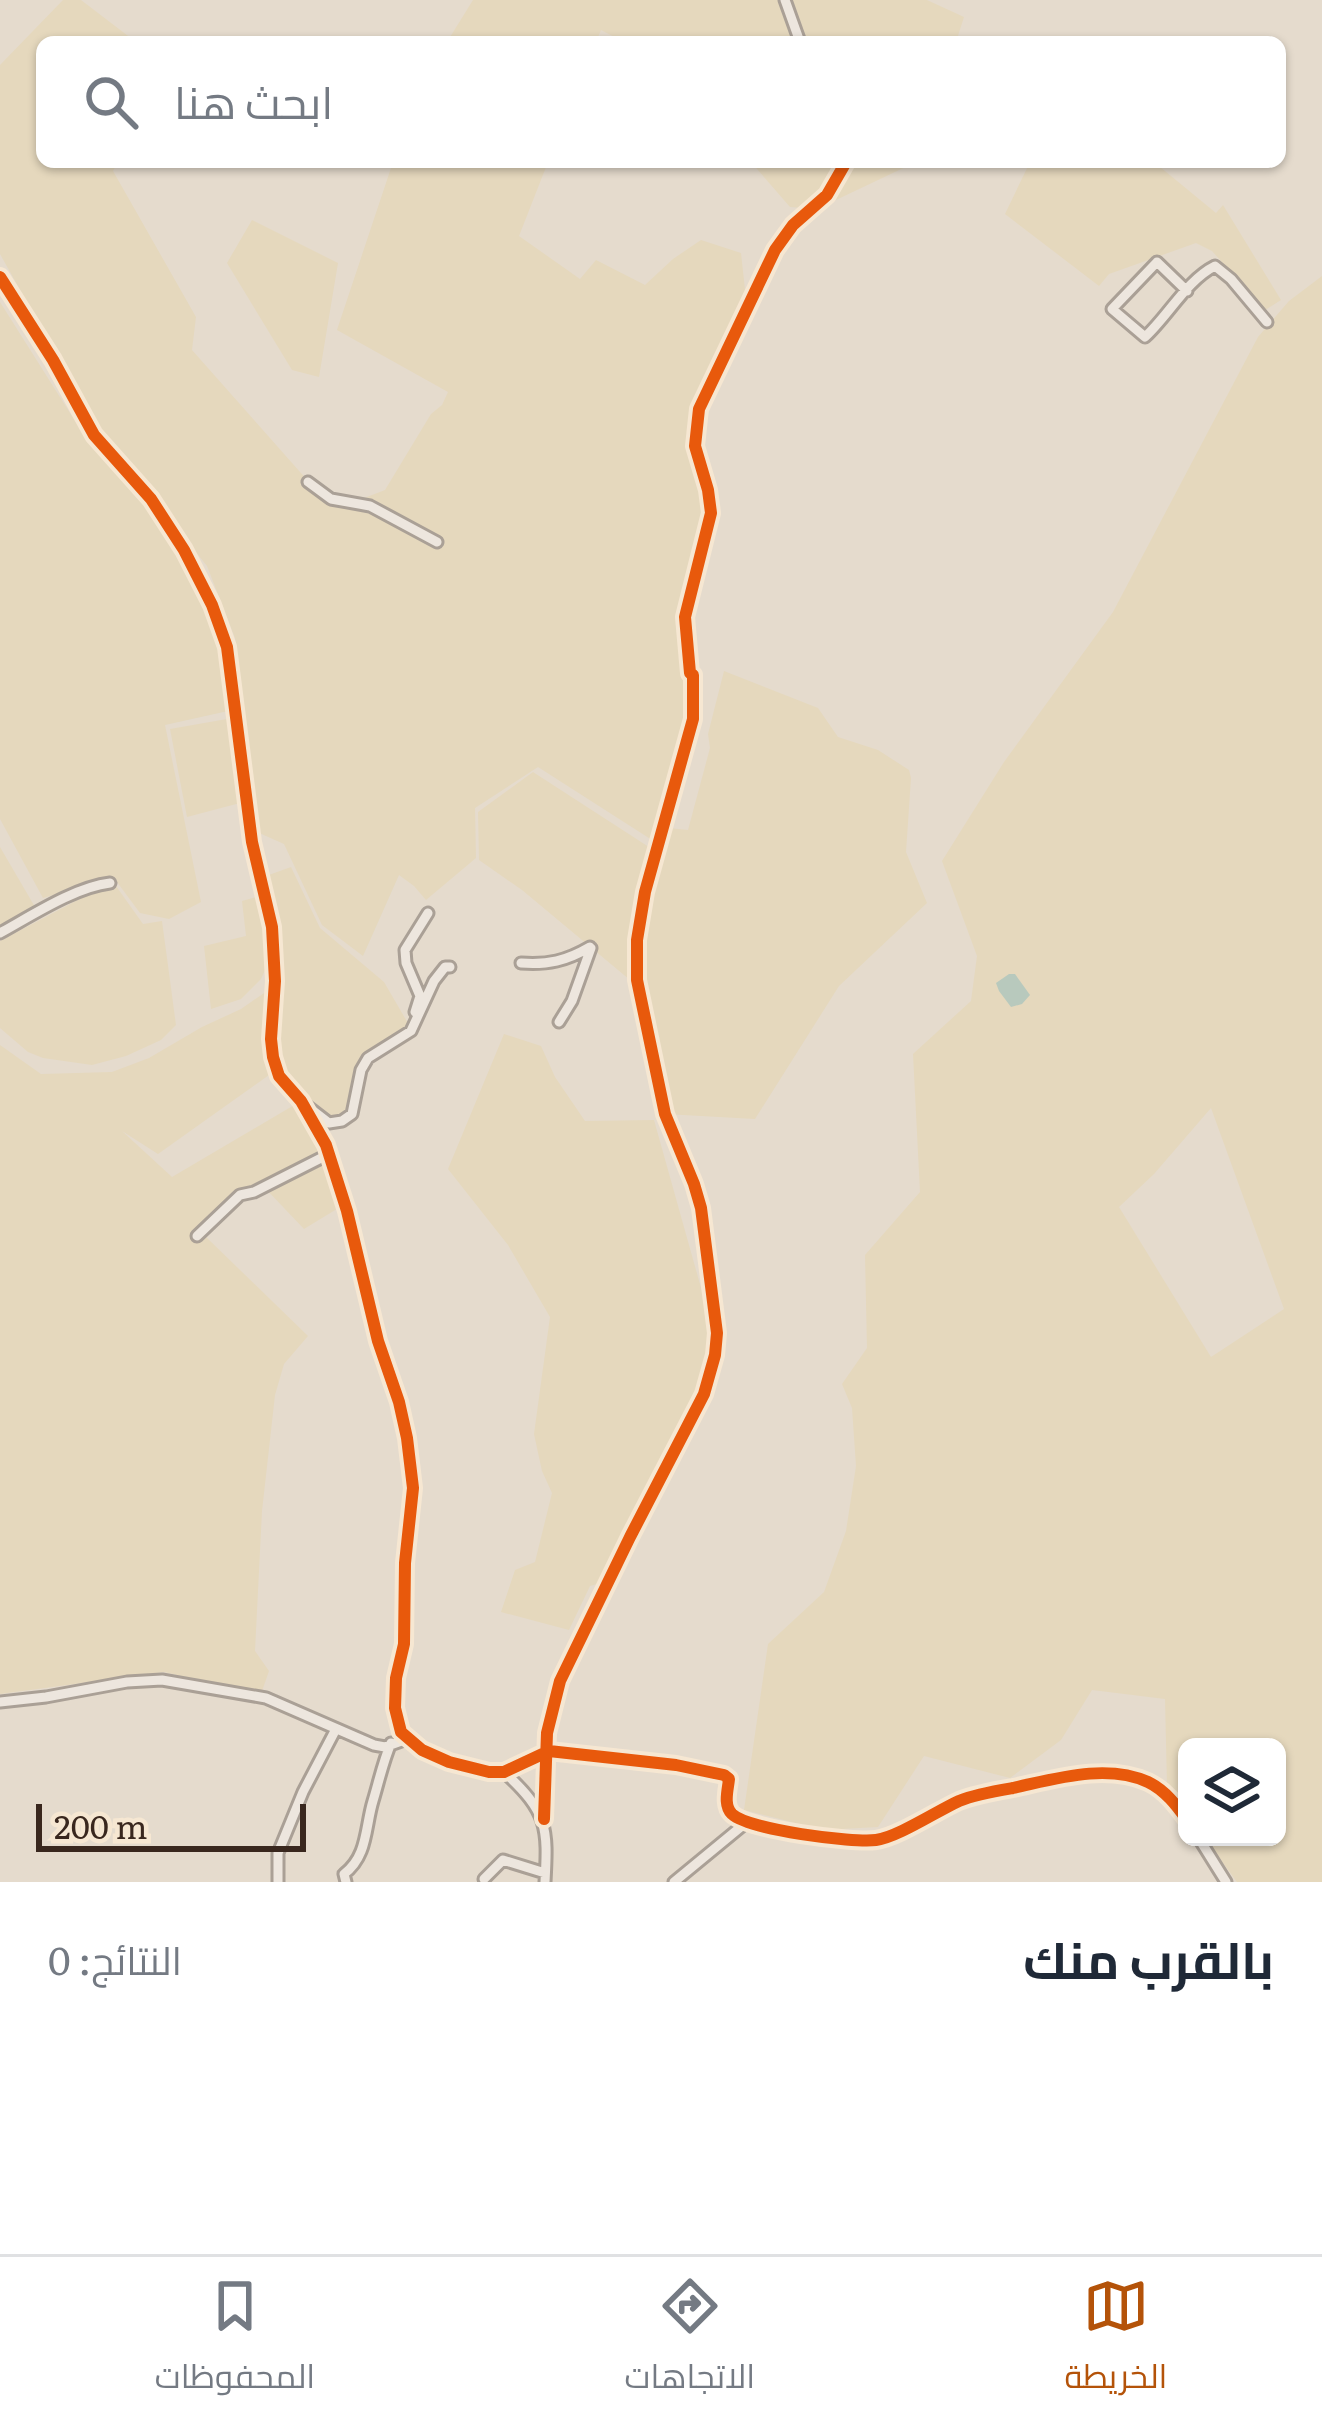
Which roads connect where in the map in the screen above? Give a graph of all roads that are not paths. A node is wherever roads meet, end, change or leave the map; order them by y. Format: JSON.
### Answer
{"nodes":[{"id":1,"x":785,"y":0,"type":"edge"},
{"id":2,"x":798,"y":36,"type":"edge"},
{"id":3,"x":842,"y":168,"type":"edge"},
{"id":4,"x":0,"y":277,"type":"edge"},
{"id":5,"x":1187,"y":291,"type":"junction"},
{"id":6,"x":1267,"y":322,"type":"dead end"},
{"id":7,"x":308,"y":482,"type":"dead end"},
{"id":8,"x":437,"y":542,"type":"dead end"},
{"id":9,"x":110,"y":883,"type":"dead end"},
{"id":10,"x":428,"y":914,"type":"dead end"},
{"id":11,"x":0,"y":933,"type":"edge"},
{"id":12,"x":521,"y":963,"type":"dead end"},
{"id":13,"x":450,"y":967,"type":"dead end"},
{"id":14,"x":413,"y":1021,"type":"junction"},
{"id":15,"x":559,"y":1022,"type":"dead end"},
{"id":16,"x":301,"y":1101,"type":"junction"},
{"id":17,"x":329,"y":1154,"type":"junction"},
{"id":18,"x":197,"y":1236,"type":"dead end"},
{"id":19,"x":0,"y":1702,"type":"edge"},
{"id":20,"x":336,"y":1729,"type":"junction"},
{"id":21,"x":407,"y":1739,"type":"junction"},
{"id":22,"x":391,"y":1743,"type":"junction"},
{"id":23,"x":546,"y":1751,"type":"junction"},
{"id":24,"x":504,"y":1772,"type":"junction"},
{"id":25,"x":1178,"y":1809,"type":"edge"},
{"id":26,"x":544,"y":1819,"type":"junction"},
{"id":27,"x":748,"y":1821,"type":"junction"},
{"id":28,"x":1204,"y":1846,"type":"edge"},
{"id":29,"x":545,"y":1877,"type":"edge"},
{"id":30,"x":484,"y":1879,"type":"edge"},
{"id":31,"x":278,"y":1882,"type":"edge"},
{"id":32,"x":346,"y":1882,"type":"edge"},
{"id":33,"x":674,"y":1882,"type":"edge"},
{"id":34,"x":1226,"y":1882,"type":"edge"}],
"edges":[{"from":1,"to":2,"type":"street"},
{"from":3,"to":23,"type":"street"},
{"from":4,"to":16,"type":"street"},
{"from":5,"to":5,"type":"street"},
{"from":5,"to":6,"type":"street"},
{"from":7,"to":8,"type":"street"},
{"from":9,"to":11,"type":"street"},
{"from":10,"to":14,"type":"street"},
{"from":12,"to":15,"type":"street"},
{"from":13,"to":14,"type":"street"},
{"from":14,"to":16,"type":"street"},
{"from":16,"to":17,"type":"street"},
{"from":17,"to":18,"type":"street"},
{"from":17,"to":21,"type":"street"},
{"from":19,"to":20,"type":"street"},
{"from":20,"to":22,"type":"street"},
{"from":20,"to":31,"type":"street"},
{"from":21,"to":22,"type":"street"},
{"from":21,"to":24,"type":"street"},
{"from":22,"to":32,"type":"street"},
{"from":23,"to":24,"type":"street"},
{"from":23,"to":26,"type":"street"},
{"from":23,"to":27,"type":"street"},
{"from":24,"to":26,"type":"street"},
{"from":25,"to":27,"type":"street"},
{"from":26,"to":29,"type":"street"},
{"from":27,"to":33,"type":"street"},
{"from":28,"to":34,"type":"street"},
{"from":29,"to":30,"type":"street"}]}
